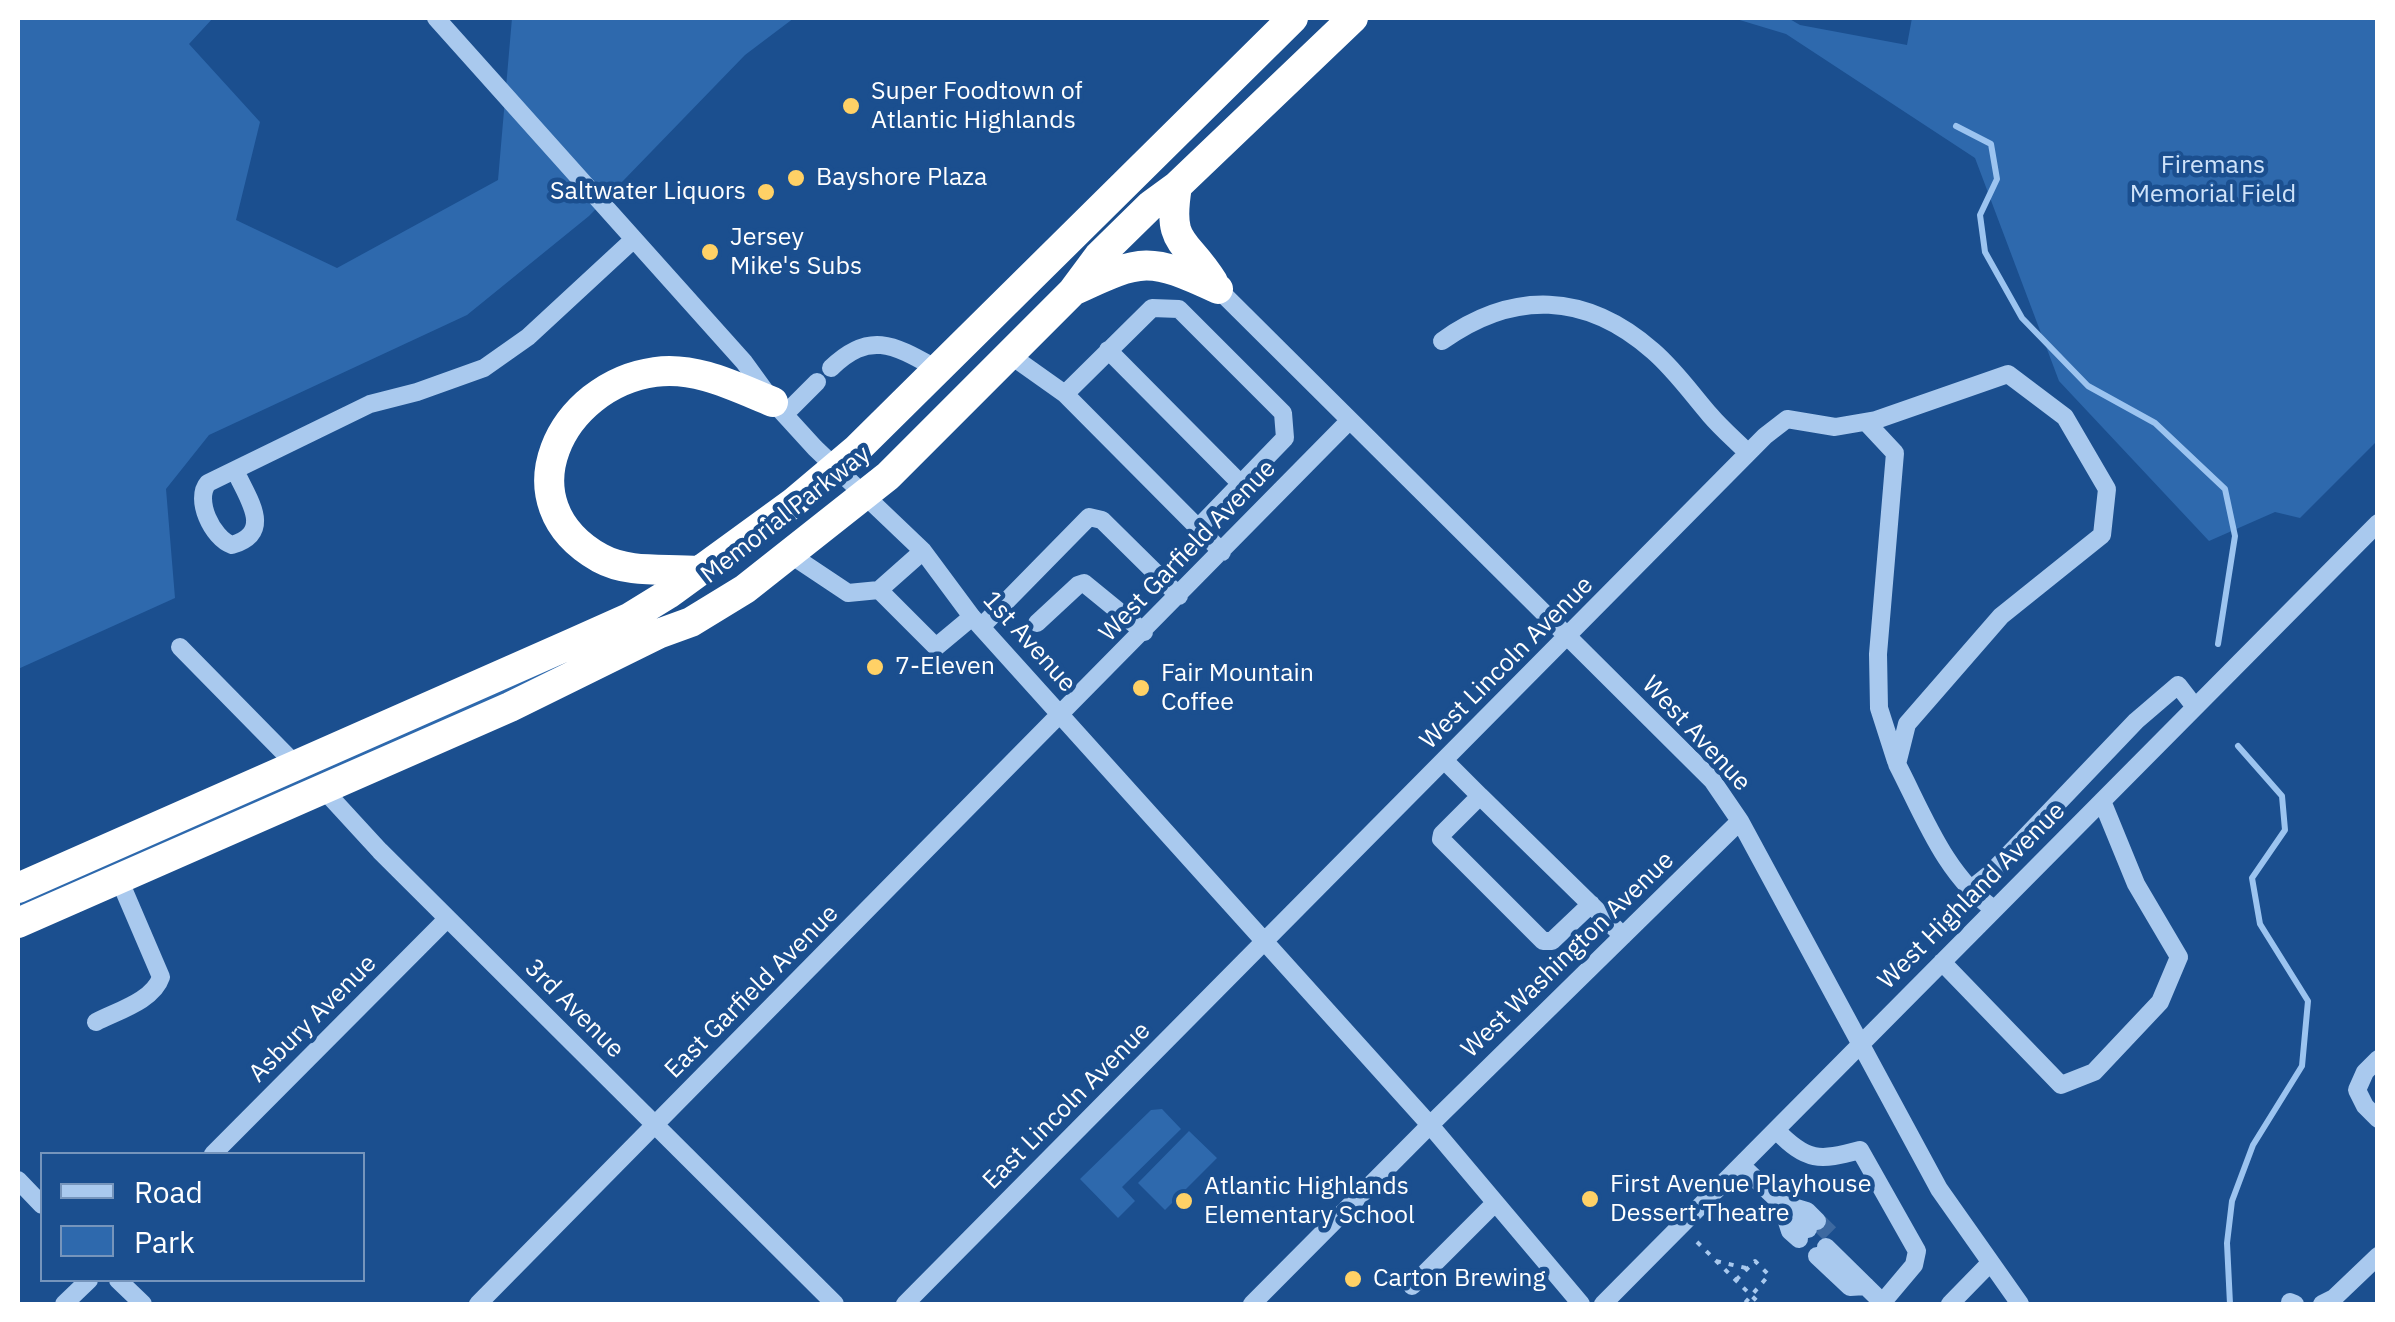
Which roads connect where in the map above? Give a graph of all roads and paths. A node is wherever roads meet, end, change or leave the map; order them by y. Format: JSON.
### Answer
{"nodes":[{"id":1,"x":436,"y":18,"type":"edge"},
{"id":2,"x":1293,"y":18,"type":"edge"},
{"id":3,"x":1353,"y":18,"type":"edge"},
{"id":4,"x":1178,"y":186,"type":"junction"},
{"id":5,"x":634,"y":239,"type":"junction"},
{"id":6,"x":1218,"y":288,"type":"junction"},
{"id":7,"x":1072,"y":291,"type":"junction"},
{"id":8,"x":1442,"y":341,"type":"dead end"},
{"id":9,"x":1108,"y":350,"type":"junction"},
{"id":10,"x":1010,"y":355,"type":"junction"},
{"id":11,"x":937,"y":369,"type":"junction"},
{"id":12,"x":1066,"y":394,"type":"junction"},
{"id":13,"x":779,"y":408,"type":"junction"},
{"id":14,"x":1349,"y":422,"type":"junction"},
{"id":15,"x":1866,"y":422,"type":"junction"},
{"id":16,"x":1748,"y":452,"type":"junction"},
{"id":17,"x":837,"y":468,"type":"junction"},
{"id":18,"x":235,"y":470,"type":"dead end"},
{"id":19,"x":1241,"y":484,"type":"junction"},
{"id":20,"x":867,"y":494,"type":"junction"},
{"id":21,"x":1219,"y":507,"type":"junction"},
{"id":22,"x":2378,"y":524,"type":"edge"},
{"id":23,"x":1198,"y":528,"type":"junction"},
{"id":24,"x":1242,"y":531,"type":"junction"},
{"id":25,"x":923,"y":551,"type":"junction"},
{"id":26,"x":1222,"y":552,"type":"junction"},
{"id":27,"x":792,"y":555,"type":"junction"},
{"id":28,"x":698,"y":571,"type":"junction"},
{"id":29,"x":879,"y":590,"type":"junction"},
{"id":30,"x":1178,"y":596,"type":"junction"},
{"id":31,"x":976,"y":622,"type":"junction"},
{"id":32,"x":1038,"y":623,"type":"dead end"},
{"id":33,"x":1144,"y":632,"type":"junction"},
{"id":34,"x":1568,"y":637,"type":"junction"},
{"id":35,"x":180,"y":647,"type":"dead end"},
{"id":36,"x":2195,"y":707,"type":"junction"},
{"id":37,"x":1062,"y":716,"type":"junction"},
{"id":38,"x":1445,"y":761,"type":"junction"},
{"id":39,"x":1897,"y":764,"type":"junction"},
{"id":40,"x":296,"y":765,"type":"junction"},
{"id":41,"x":323,"y":789,"type":"junction"},
{"id":42,"x":1480,"y":796,"type":"junction"},
{"id":43,"x":2102,"y":801,"type":"junction"},
{"id":44,"x":1740,"y":821,"type":"junction"},
{"id":45,"x":119,"y":878,"type":"junction"},
{"id":46,"x":18,"y":888,"type":"edge"},
{"id":47,"x":1972,"y":889,"type":"junction"},
{"id":48,"x":1591,"y":904,"type":"junction"},
{"id":49,"x":1994,"y":909,"type":"junction"},
{"id":50,"x":448,"y":918,"type":"junction"},
{"id":51,"x":18,"y":924,"type":"edge"},
{"id":52,"x":1623,"y":936,"type":"junction"},
{"id":53,"x":1265,"y":943,"type":"junction"},
{"id":54,"x":1942,"y":962,"type":"junction"},
{"id":55,"x":96,"y":1022,"type":"dead end"},
{"id":56,"x":1860,"y":1045,"type":"junction"},
{"id":57,"x":2378,"y":1059,"type":"edge"},
{"id":58,"x":2378,"y":1119,"type":"edge"},
{"id":59,"x":1430,"y":1124,"type":"junction"},
{"id":60,"x":656,"y":1125,"type":"junction"},
{"id":61,"x":1776,"y":1130,"type":"junction"},
{"id":62,"x":215,"y":1152,"type":"edge"},
{"id":63,"x":1742,"y":1165,"type":"junction"},
{"id":64,"x":18,"y":1180,"type":"edge"},
{"id":65,"x":40,"y":1203,"type":"edge"},
{"id":66,"x":1495,"y":1203,"type":"junction"},
{"id":67,"x":1808,"y":1230,"type":"tunnel mouth"},
{"id":68,"x":1697,"y":1242,"type":"dead end"},
{"id":69,"x":1826,"y":1247,"type":"tunnel mouth"},
{"id":70,"x":2378,"y":1256,"type":"edge"},
{"id":71,"x":1716,"y":1261,"type":"junction"},
{"id":72,"x":1990,"y":1263,"type":"junction"},
{"id":73,"x":1748,"y":1268,"type":"junction"},
{"id":74,"x":1736,"y":1280,"type":"junction"},
{"id":75,"x":87,"y":1282,"type":"edge"},
{"id":76,"x":120,"y":1282,"type":"edge"},
{"id":77,"x":1412,"y":1286,"type":"dead end"},
{"id":78,"x":1750,"y":1294,"type":"junction"},
{"id":79,"x":64,"y":1304,"type":"edge"},
{"id":80,"x":143,"y":1304,"type":"edge"},
{"id":81,"x":478,"y":1304,"type":"edge"},
{"id":82,"x":836,"y":1304,"type":"edge"},
{"id":83,"x":905,"y":1304,"type":"edge"},
{"id":84,"x":1252,"y":1304,"type":"edge"},
{"id":85,"x":1581,"y":1304,"type":"edge"},
{"id":86,"x":1603,"y":1304,"type":"edge"},
{"id":87,"x":1744,"y":1304,"type":"edge"},
{"id":88,"x":1760,"y":1304,"type":"edge"},
{"id":89,"x":1883,"y":1304,"type":"edge"},
{"id":90,"x":1950,"y":1304,"type":"edge"},
{"id":91,"x":2020,"y":1304,"type":"edge"},
{"id":92,"x":2322,"y":1304,"type":"edge"}],
"edges":[{"from":1,"to":5,"type":"street","name":"1st Avenue"},
{"from":2,"to":11,"type":"highway","name":"Memorial Parkway"},
{"from":3,"to":4,"type":"highway","name":"Memorial Parkway"},
{"from":4,"to":6,"type":"highway"},
{"from":4,"to":7,"type":"highway","name":"Memorial Parkway"},
{"from":5,"to":13,"type":"street","name":"1st Avenue"},
{"from":5,"to":18,"type":"street"},
{"from":6,"to":7,"type":"highway"},
{"from":6,"to":14,"type":"street","name":"West Avenue"},
{"from":7,"to":10,"type":"highway","name":"Memorial Parkway"},
{"from":8,"to":16,"type":"street"},
{"from":9,"to":12,"type":"street"},
{"from":9,"to":19,"type":"street"},
{"from":9,"to":19,"type":"street"},
{"from":10,"to":12,"type":"street"},
{"from":10,"to":20,"type":"highway","name":"Memorial Parkway"},
{"from":11,"to":13,"type":"street"},
{"from":11,"to":17,"type":"highway","name":"Memorial Parkway"},
{"from":12,"to":23,"type":"street"},
{"from":13,"to":17,"type":"street","name":"1st Avenue"},
{"from":13,"to":28,"type":"highway"},
{"from":14,"to":24,"type":"street","name":"West Garfield Avenue"},
{"from":14,"to":34,"type":"street","name":"West Avenue"},
{"from":15,"to":16,"type":"street","name":"West Lincoln Avenue"},
{"from":15,"to":39,"type":"street"},
{"from":15,"to":39,"type":"street"},
{"from":16,"to":34,"type":"street","name":"West Lincoln Avenue"},
{"from":17,"to":20,"type":"street","name":"1st Avenue"},
{"from":17,"to":28,"type":"highway","name":"Memorial Parkway"},
{"from":19,"to":21,"type":"street"},
{"from":20,"to":25,"type":"street","name":"1st Avenue"},
{"from":20,"to":27,"type":"highway","name":"Memorial Parkway"},
{"from":21,"to":23,"type":"street"},
{"from":21,"to":24,"type":"street"},
{"from":22,"to":36,"type":"street","name":"West Highland Avenue"},
{"from":23,"to":26,"type":"street"},
{"from":24,"to":26,"type":"street","name":"West Garfield Avenue"},
{"from":25,"to":29,"type":"street"},
{"from":25,"to":31,"type":"street","name":"1st Avenue"},
{"from":26,"to":30,"type":"street","name":"West Garfield Avenue"},
{"from":27,"to":29,"type":"street"},
{"from":27,"to":41,"type":"highway","name":"Memorial Parkway"},
{"from":28,"to":40,"type":"highway","name":"Memorial Parkway"},
{"from":29,"to":31,"type":"street"},
{"from":30,"to":31,"type":"street"},
{"from":30,"to":33,"type":"street","name":"West Garfield Avenue"},
{"from":31,"to":37,"type":"street","name":"1st Avenue"},
{"from":32,"to":33,"type":"street"},
{"from":33,"to":37,"type":"street","name":"West Garfield Avenue"},
{"from":34,"to":38,"type":"street","name":"West Lincoln Avenue"},
{"from":34,"to":44,"type":"street","name":"West Avenue"},
{"from":35,"to":40,"type":"street"},
{"from":36,"to":43,"type":"street","name":"West Highland Avenue"},
{"from":36,"to":47,"type":"street"},
{"from":37,"to":53,"type":"street","name":"1st Avenue"},
{"from":37,"to":60,"type":"street","name":"East Garfield Avenue"},
{"from":38,"to":42,"type":"street"},
{"from":38,"to":53,"type":"street","name":"West Lincoln Avenue"},
{"from":39,"to":47,"type":"street"},
{"from":40,"to":46,"type":"highway","name":"Memorial Parkway"},
{"from":41,"to":45,"type":"highway","name":"Memorial Parkway"},
{"from":41,"to":50,"type":"street","name":"3rd Avenue"},
{"from":42,"to":48,"type":"street"},
{"from":42,"to":48,"type":"street"},
{"from":43,"to":49,"type":"street","name":"West Highland Avenue"},
{"from":43,"to":54,"type":"street"},
{"from":44,"to":52,"type":"street","name":"West Washington Avenue"},
{"from":44,"to":56,"type":"street","name":"West Avenue"},
{"from":45,"to":51,"type":"highway","name":"Memorial Parkway"},
{"from":45,"to":55,"type":"street"},
{"from":47,"to":49,"type":"street"},
{"from":48,"to":52,"type":"street"},
{"from":49,"to":54,"type":"street","name":"West Highland Avenue"},
{"from":50,"to":60,"type":"street","name":"3rd Avenue"},
{"from":50,"to":62,"type":"street","name":"Asbury Avenue"},
{"from":52,"to":59,"type":"street","name":"West Washington Avenue"},
{"from":53,"to":59,"type":"street","name":"1st Avenue"},
{"from":53,"to":83,"type":"street","name":"East Lincoln Avenue"},
{"from":54,"to":56,"type":"street","name":"West Highland Avenue"},
{"from":56,"to":61,"type":"street","name":"West Highland Avenue"},
{"from":56,"to":72,"type":"street","name":"West Avenue"},
{"from":57,"to":58,"type":"street"},
{"from":59,"to":66,"type":"street","name":"1st Avenue"},
{"from":59,"to":84,"type":"street","name":"West Washington Avenue"},
{"from":60,"to":81,"type":"street","name":"East Garfield Avenue"},
{"from":60,"to":82,"type":"street","name":"3rd Avenue"},
{"from":61,"to":63,"type":"street","name":"West Highland Avenue"},
{"from":61,"to":89,"type":"street"},
{"from":63,"to":67,"type":"street"},
{"from":63,"to":86,"type":"street","name":"West Highland Avenue"},
{"from":64,"to":65,"type":"street"},
{"from":66,"to":77,"type":"street"},
{"from":66,"to":85,"type":"street","name":"1st Avenue"},
{"from":68,"to":71,"type":"path"},
{"from":69,"to":89,"type":"street"},
{"from":70,"to":92,"type":"street"},
{"from":71,"to":73,"type":"path"},
{"from":71,"to":74,"type":"path"},
{"from":72,"to":90,"type":"street"},
{"from":72,"to":91,"type":"street","name":"West Avenue"},
{"from":73,"to":74,"type":"path"},
{"from":73,"to":78,"type":"path"},
{"from":74,"to":78,"type":"path"},
{"from":75,"to":79,"type":"street"},
{"from":76,"to":80,"type":"street"},
{"from":78,"to":87,"type":"path"},
{"from":78,"to":88,"type":"path"}]}
